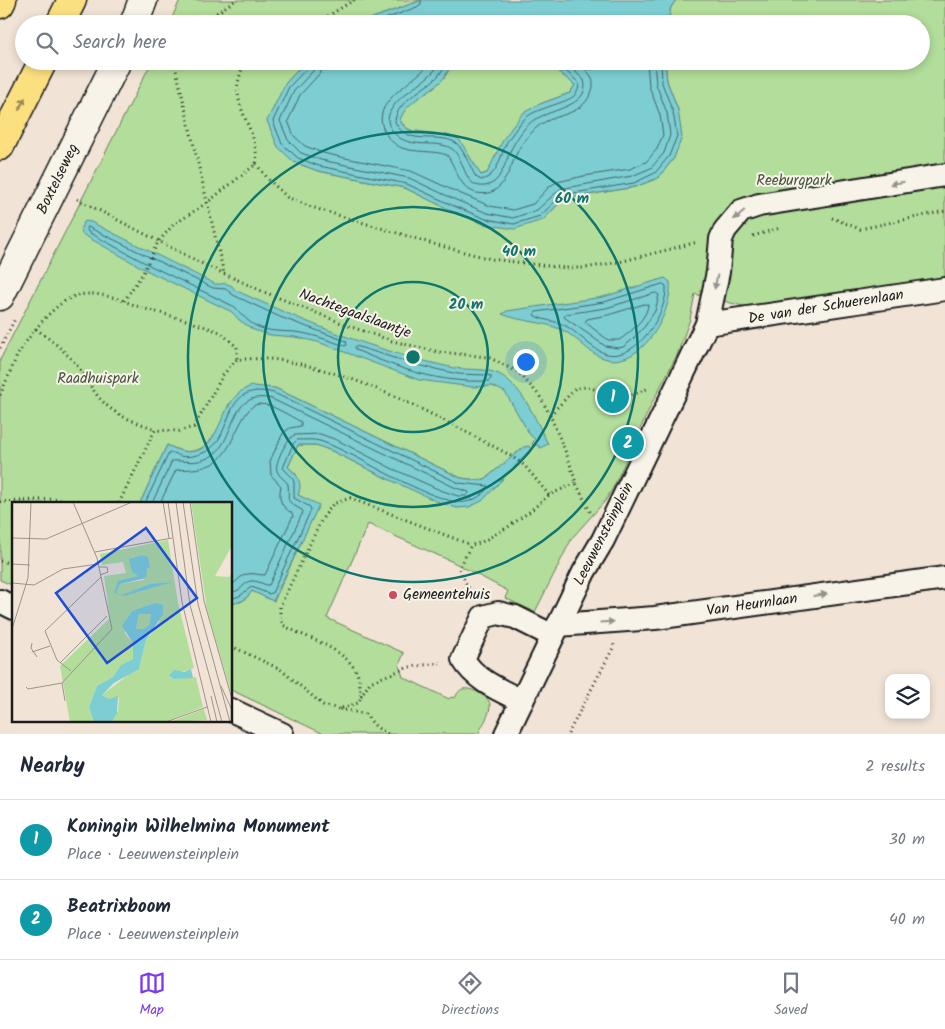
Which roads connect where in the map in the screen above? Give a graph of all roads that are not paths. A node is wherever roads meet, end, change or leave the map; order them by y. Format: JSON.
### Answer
{"nodes":[{"id":1,"x":2,"y":0,"type":"edge"},
{"id":2,"x":72,"y":0,"type":"edge"},
{"id":3,"x":143,"y":0,"type":"edge"},
{"id":4,"x":0,"y":4,"type":"edge"},
{"id":5,"x":64,"y":15,"type":"edge"},
{"id":6,"x":137,"y":15,"type":"edge"},
{"id":7,"x":38,"y":70,"type":"edge"},
{"id":8,"x":113,"y":70,"type":"edge"},
{"id":9,"x":0,"y":146,"type":"edge"},
{"id":10,"x":945,"y":175,"type":"edge"},
{"id":11,"x":945,"y":289,"type":"edge"},
{"id":12,"x":0,"y":296,"type":"edge"},
{"id":13,"x":707,"y":324,"type":"junction"},
{"id":14,"x":945,"y":578,"type":"edge"},
{"id":15,"x":0,"y":601,"type":"edge"},
{"id":16,"x":12,"y":607,"type":"edge"},
{"id":17,"x":556,"y":631,"type":"junction"},
{"id":18,"x":522,"y":702,"type":"junction"},
{"id":19,"x":232,"y":710,"type":"edge"},
{"id":20,"x":511,"y":732,"type":"edge"},
{"id":21,"x":282,"y":734,"type":"edge"}],
"edges":[{"from":1,"to":4,"type":"highway"},
{"from":2,"to":5,"type":"highway"},
{"from":3,"to":6,"type":"street"},
{"from":9,"to":7,"type":"highway","one_way":true},
{"from":8,"to":12,"type":"street","name":"Boxtelseweg"},
{"from":10,"to":13,"type":"street","name":"Leeuwensteinplein","one_way":true},
{"from":11,"to":13,"type":"street","name":"De van der Schuerenlaan"},
{"from":13,"to":17,"type":"street","name":"Leeuwensteinplein"},
{"from":17,"to":14,"type":"street","name":"Van Heurnlaan","one_way":true},
{"from":15,"to":16,"type":"street"},
{"from":17,"to":18,"type":"street","name":"Leeuwensteinplein"},
{"from":17,"to":18,"type":"street"},
{"from":18,"to":20,"type":"street","name":"Leeuwensteinplein"},
{"from":19,"to":21,"type":"street"}]}
